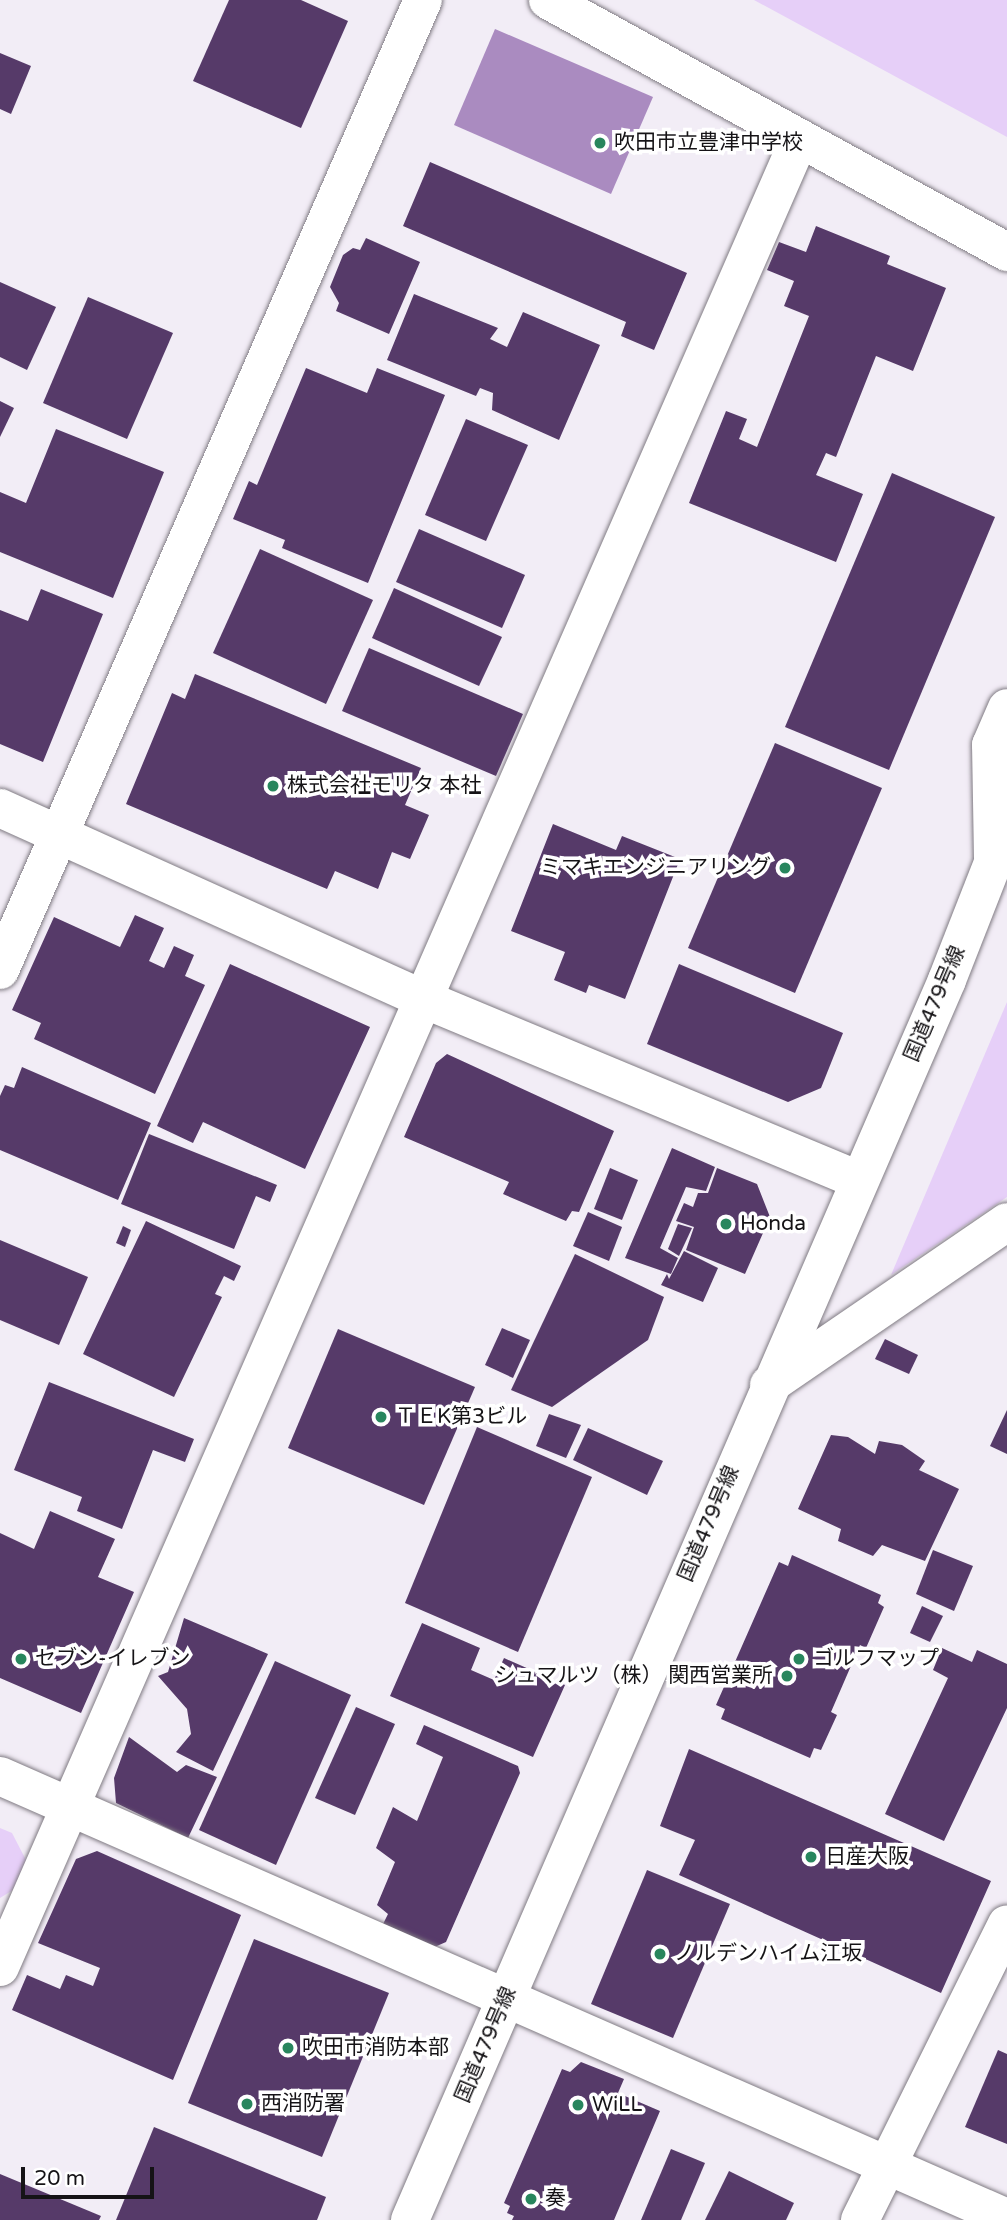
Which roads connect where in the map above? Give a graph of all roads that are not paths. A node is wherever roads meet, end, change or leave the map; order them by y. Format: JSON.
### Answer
{"nodes":[{"id":1,"x":423,"y":0,"type":"edge"},
{"id":2,"x":548,"y":0,"type":"edge"},
{"id":3,"x":800,"y":138,"type":"junction"},
{"id":4,"x":1007,"y":252,"type":"edge"},
{"id":5,"x":1007,"y":708,"type":"edge"},
{"id":6,"x":0,"y":808,"type":"edge"},
{"id":7,"x":61,"y":835,"type":"junction"},
{"id":8,"x":1002,"y":845,"type":"edge"},
{"id":9,"x":0,"y":970,"type":"edge"},
{"id":10,"x":426,"y":1000,"type":"junction"},
{"id":11,"x":859,"y":1180,"type":"junction"},
{"id":12,"x":1007,"y":1222,"type":"edge"},
{"id":13,"x":769,"y":1385,"type":"junction"},
{"id":14,"x":0,"y":1776,"type":"edge"},
{"id":15,"x":69,"y":1805,"type":"junction"},
{"id":16,"x":14,"y":1910,"type":"edge"},
{"id":17,"x":1007,"y":1924,"type":"edge"},
{"id":18,"x":0,"y":1967,"type":"edge"},
{"id":19,"x":507,"y":1996,"type":"junction"},
{"id":20,"x":887,"y":2166,"type":"junction"},
{"id":21,"x":1007,"y":2218,"type":"edge"},
{"id":22,"x":411,"y":2220,"type":"edge"},
{"id":23,"x":860,"y":2220,"type":"edge"}],
"edges":[{"from":1,"to":7,"type":"main road"},
{"from":2,"to":3,"type":"main road"},
{"from":3,"to":4,"type":"main road"},
{"from":3,"to":10,"type":"main road"},
{"from":5,"to":8,"type":"main road"},
{"from":6,"to":7,"type":"main road"},
{"from":7,"to":9,"type":"main road"},
{"from":7,"to":10,"type":"main road"},
{"from":8,"to":11,"type":"main road","name":"国道479号線"},
{"from":10,"to":11,"type":"main road"},
{"from":10,"to":15,"type":"main road"},
{"from":11,"to":13,"type":"main road","name":"国道479号線"},
{"from":12,"to":13,"type":"main road"},
{"from":13,"to":19,"type":"main road","name":"国道479号線"},
{"from":14,"to":15,"type":"main road"},
{"from":15,"to":16,"type":"main road"},
{"from":15,"to":19,"type":"main road"},
{"from":16,"to":18,"type":"main road"},
{"from":17,"to":20,"type":"main road"},
{"from":19,"to":20,"type":"main road"},
{"from":19,"to":22,"type":"main road","name":"国道479号線"},
{"from":20,"to":21,"type":"main road"},
{"from":20,"to":23,"type":"main road"}]}
